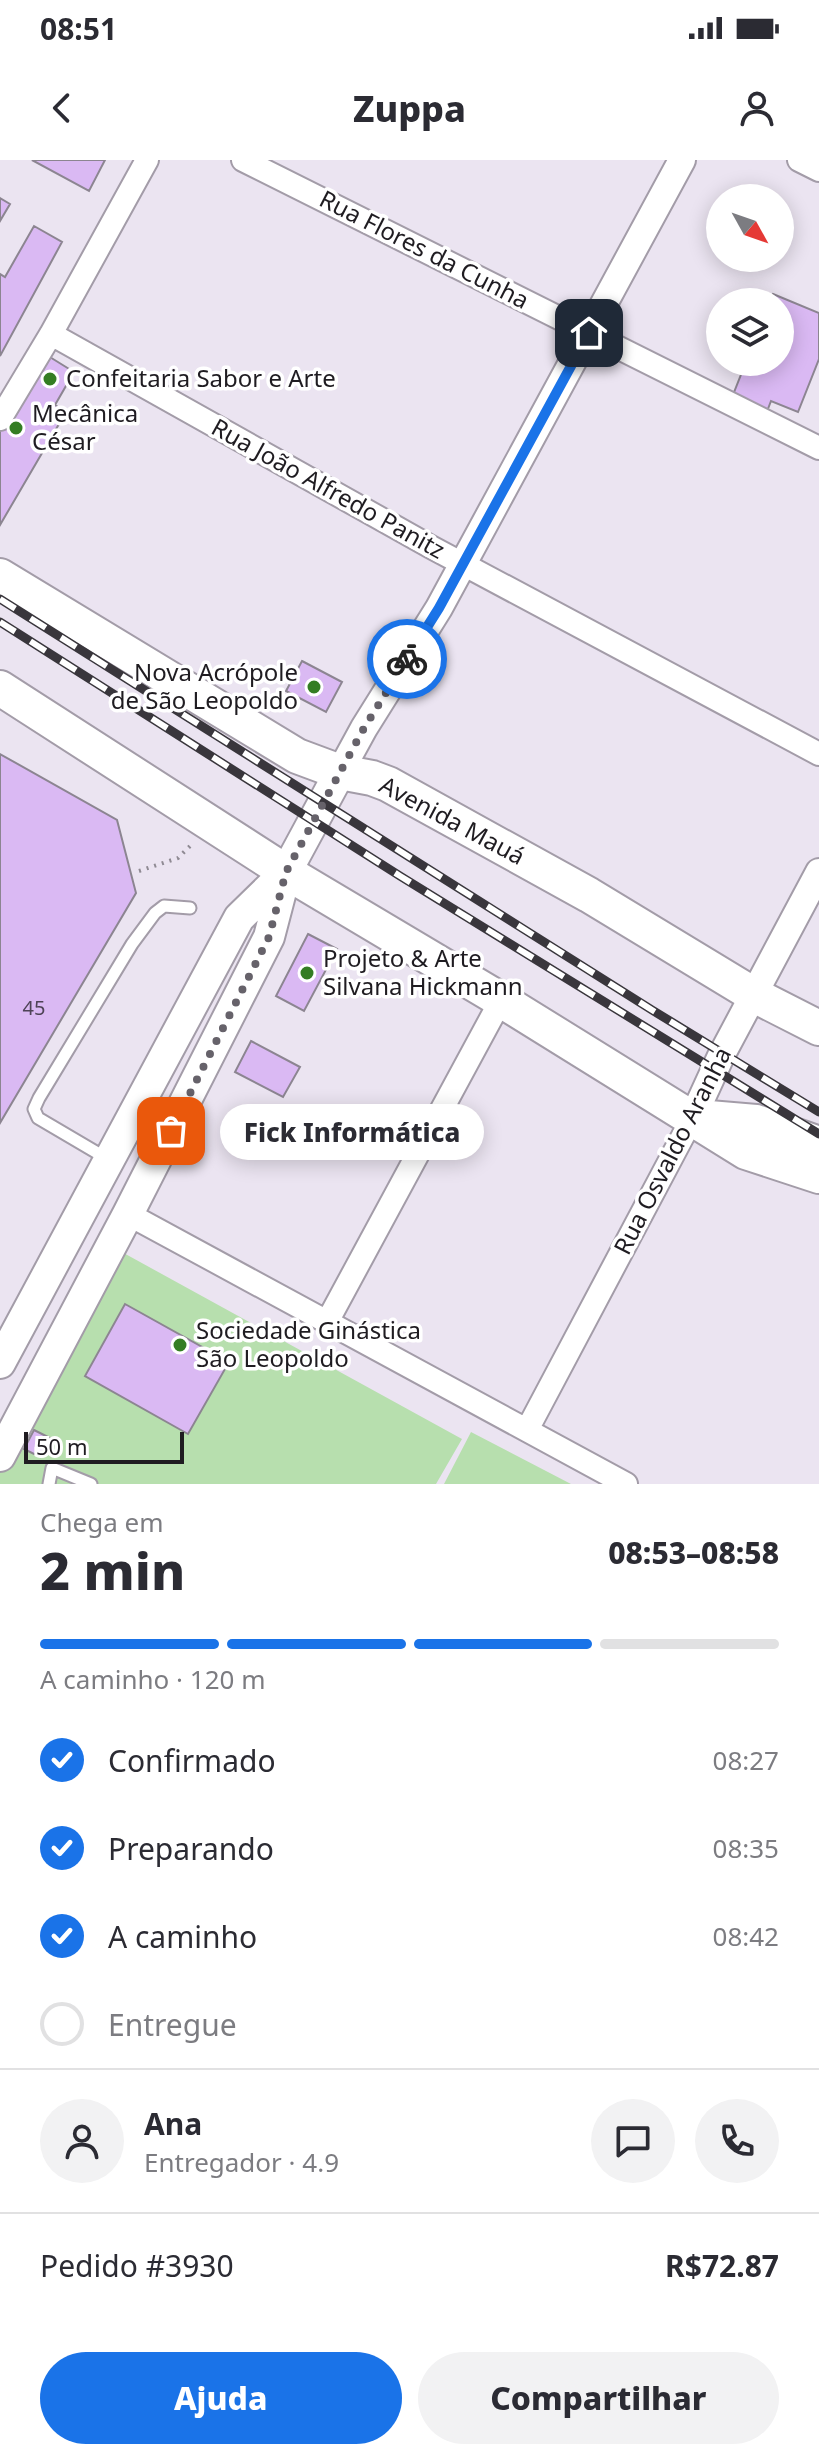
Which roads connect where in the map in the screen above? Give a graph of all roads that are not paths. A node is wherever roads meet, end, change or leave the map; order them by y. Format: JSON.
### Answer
{"nodes":[{"id":1,"x":147,"y":160,"type":"edge"},
{"id":2,"x":243,"y":160,"type":"edge"},
{"id":3,"x":682,"y":160,"type":"edge"},
{"id":4,"x":799,"y":160,"type":"edge"},
{"id":5,"x":819,"y":170,"type":"edge"},
{"id":6,"x":589,"y":333,"type":"junction"},
{"id":7,"x":51,"y":334,"type":"junction"},
{"id":8,"x":0,"y":419,"type":"edge"},
{"id":9,"x":819,"y":448,"type":"edge"},
{"id":10,"x":463,"y":565,"type":"junction"},
{"id":11,"x":0,"y":576,"type":"edge"},
{"id":12,"x":0,"y":688,"type":"edge"},
{"id":13,"x":819,"y":754,"type":"edge"},
{"id":14,"x":340,"y":772,"type":"junction"},
{"id":15,"x":286,"y":872,"type":"junction"},
{"id":16,"x":819,"y":872,"type":"edge"},
{"id":17,"x":190,"y":908,"type":"dead end"},
{"id":18,"x":754,"y":995,"type":"junction"},
{"id":19,"x":501,"y":1000,"type":"junction"},
{"id":20,"x":819,"y":1028,"type":"edge"},
{"id":21,"x":693,"y":1117,"type":"junction"},
{"id":22,"x":819,"y":1144,"type":"edge"},
{"id":23,"x":110,"y":1160,"type":"junction"},
{"id":24,"x":819,"y":1176,"type":"edge"},
{"id":25,"x":128,"y":1214,"type":"junction"},
{"id":26,"x":327,"y":1322,"type":"junction"},
{"id":27,"x":0,"y":1363,"type":"edge"},
{"id":28,"x":527,"y":1430,"type":"junction"},
{"id":29,"x":2,"y":1448,"type":"edge"},
{"id":30,"x":49,"y":1484,"type":"edge"},
{"id":31,"x":91,"y":1484,"type":"edge"},
{"id":32,"x":626,"y":1484,"type":"edge"}],
"edges":[{"from":1,"to":7,"type":"street"},
{"from":2,"to":6,"type":"street","name":"Rua Flores da Cunha"},
{"from":3,"to":6,"type":"street"},
{"from":4,"to":5,"type":"street"},
{"from":6,"to":9,"type":"street","name":"Rua Flores da Cunha"},
{"from":6,"to":10,"type":"street"},
{"from":7,"to":8,"type":"street"},
{"from":7,"to":10,"type":"street","name":"Rua João Alfredo Panitz"},
{"from":10,"to":13,"type":"street","name":"Rua João Alfredo Panitz"},
{"from":10,"to":14,"type":"street"},
{"from":11,"to":14,"type":"main road","name":"Avenida Mauá"},
{"from":12,"to":15,"type":"main road"},
{"from":14,"to":15,"type":"main road"},
{"from":14,"to":18,"type":"main road","name":"Avenida Mauá"},
{"from":15,"to":19,"type":"main road"},
{"from":15,"to":23,"type":"main road"},
{"from":15,"to":25,"type":"main road"},
{"from":16,"to":18,"type":"street","name":"Rua Osvaldo Aranha"},
{"from":17,"to":23,"type":"lane"},
{"from":18,"to":20,"type":"main road","name":"Avenida Mauá"},
{"from":18,"to":21,"type":"street","name":"Rua Osvaldo Aranha"},
{"from":19,"to":21,"type":"main road"},
{"from":19,"to":26,"type":"street"},
{"from":21,"to":22,"type":"main road"},
{"from":21,"to":24,"type":"main road"},
{"from":21,"to":28,"type":"street","name":"Rua Osvaldo Aranha"},
{"from":23,"to":27,"type":"main road"},
{"from":25,"to":26,"type":"street"},
{"from":25,"to":29,"type":"main road"},
{"from":26,"to":28,"type":"street"},
{"from":28,"to":32,"type":"street"},
{"from":30,"to":31,"type":"lane"}]}
